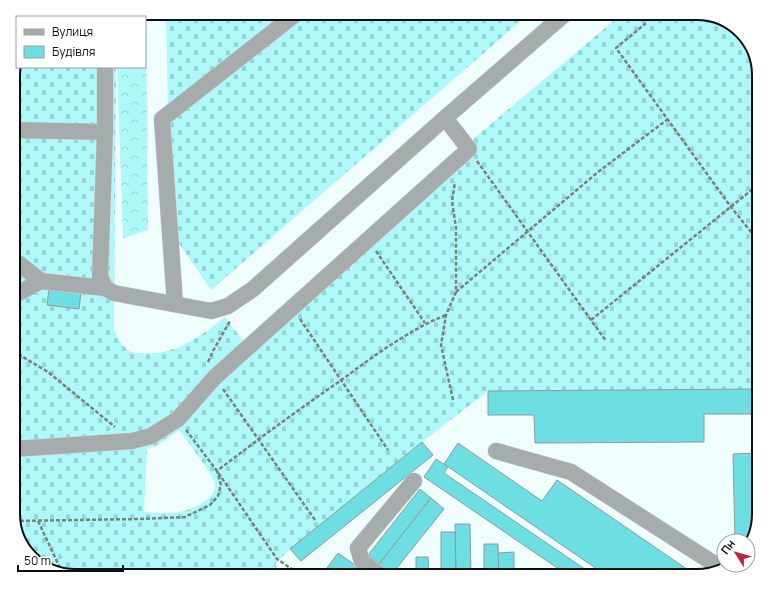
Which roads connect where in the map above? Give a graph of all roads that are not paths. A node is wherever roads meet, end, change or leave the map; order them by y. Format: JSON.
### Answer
{"nodes":[{"id":1,"x":288,"y":20,"type":"edge"},
{"id":2,"x":558,"y":20,"type":"edge"},
{"id":3,"x":105,"y":68,"type":"edge"},
{"id":4,"x":444,"y":118,"type":"junction"},
{"id":5,"x":20,"y":130,"type":"edge"},
{"id":6,"x":105,"y":132,"type":"junction"},
{"id":7,"x":20,"y":264,"type":"edge"},
{"id":8,"x":41,"y":281,"type":"junction"},
{"id":9,"x":105,"y":288,"type":"junction"},
{"id":10,"x":20,"y":292,"type":"edge"},
{"id":11,"x":175,"y":304,"type":"junction"},
{"id":12,"x":20,"y":449,"type":"edge"},
{"id":13,"x":496,"y":451,"type":"dead end"},
{"id":14,"x":414,"y":481,"type":"dead end"},
{"id":15,"x":716,"y":565,"type":"edge"},
{"id":16,"x":372,"y":569,"type":"edge"}],
"edges":[{"from":1,"to":11,"type":"lane"},
{"from":2,"to":4,"type":"lane"},
{"from":3,"to":6,"type":"lane"},
{"from":4,"to":11,"type":"lane"},
{"from":4,"to":12,"type":"lane"},
{"from":5,"to":6,"type":"lane"},
{"from":6,"to":9,"type":"lane"},
{"from":7,"to":8,"type":"lane"},
{"from":8,"to":9,"type":"lane"},
{"from":8,"to":10,"type":"lane"},
{"from":9,"to":11,"type":"lane"},
{"from":13,"to":15,"type":"lane"},
{"from":14,"to":16,"type":"lane"}]}
